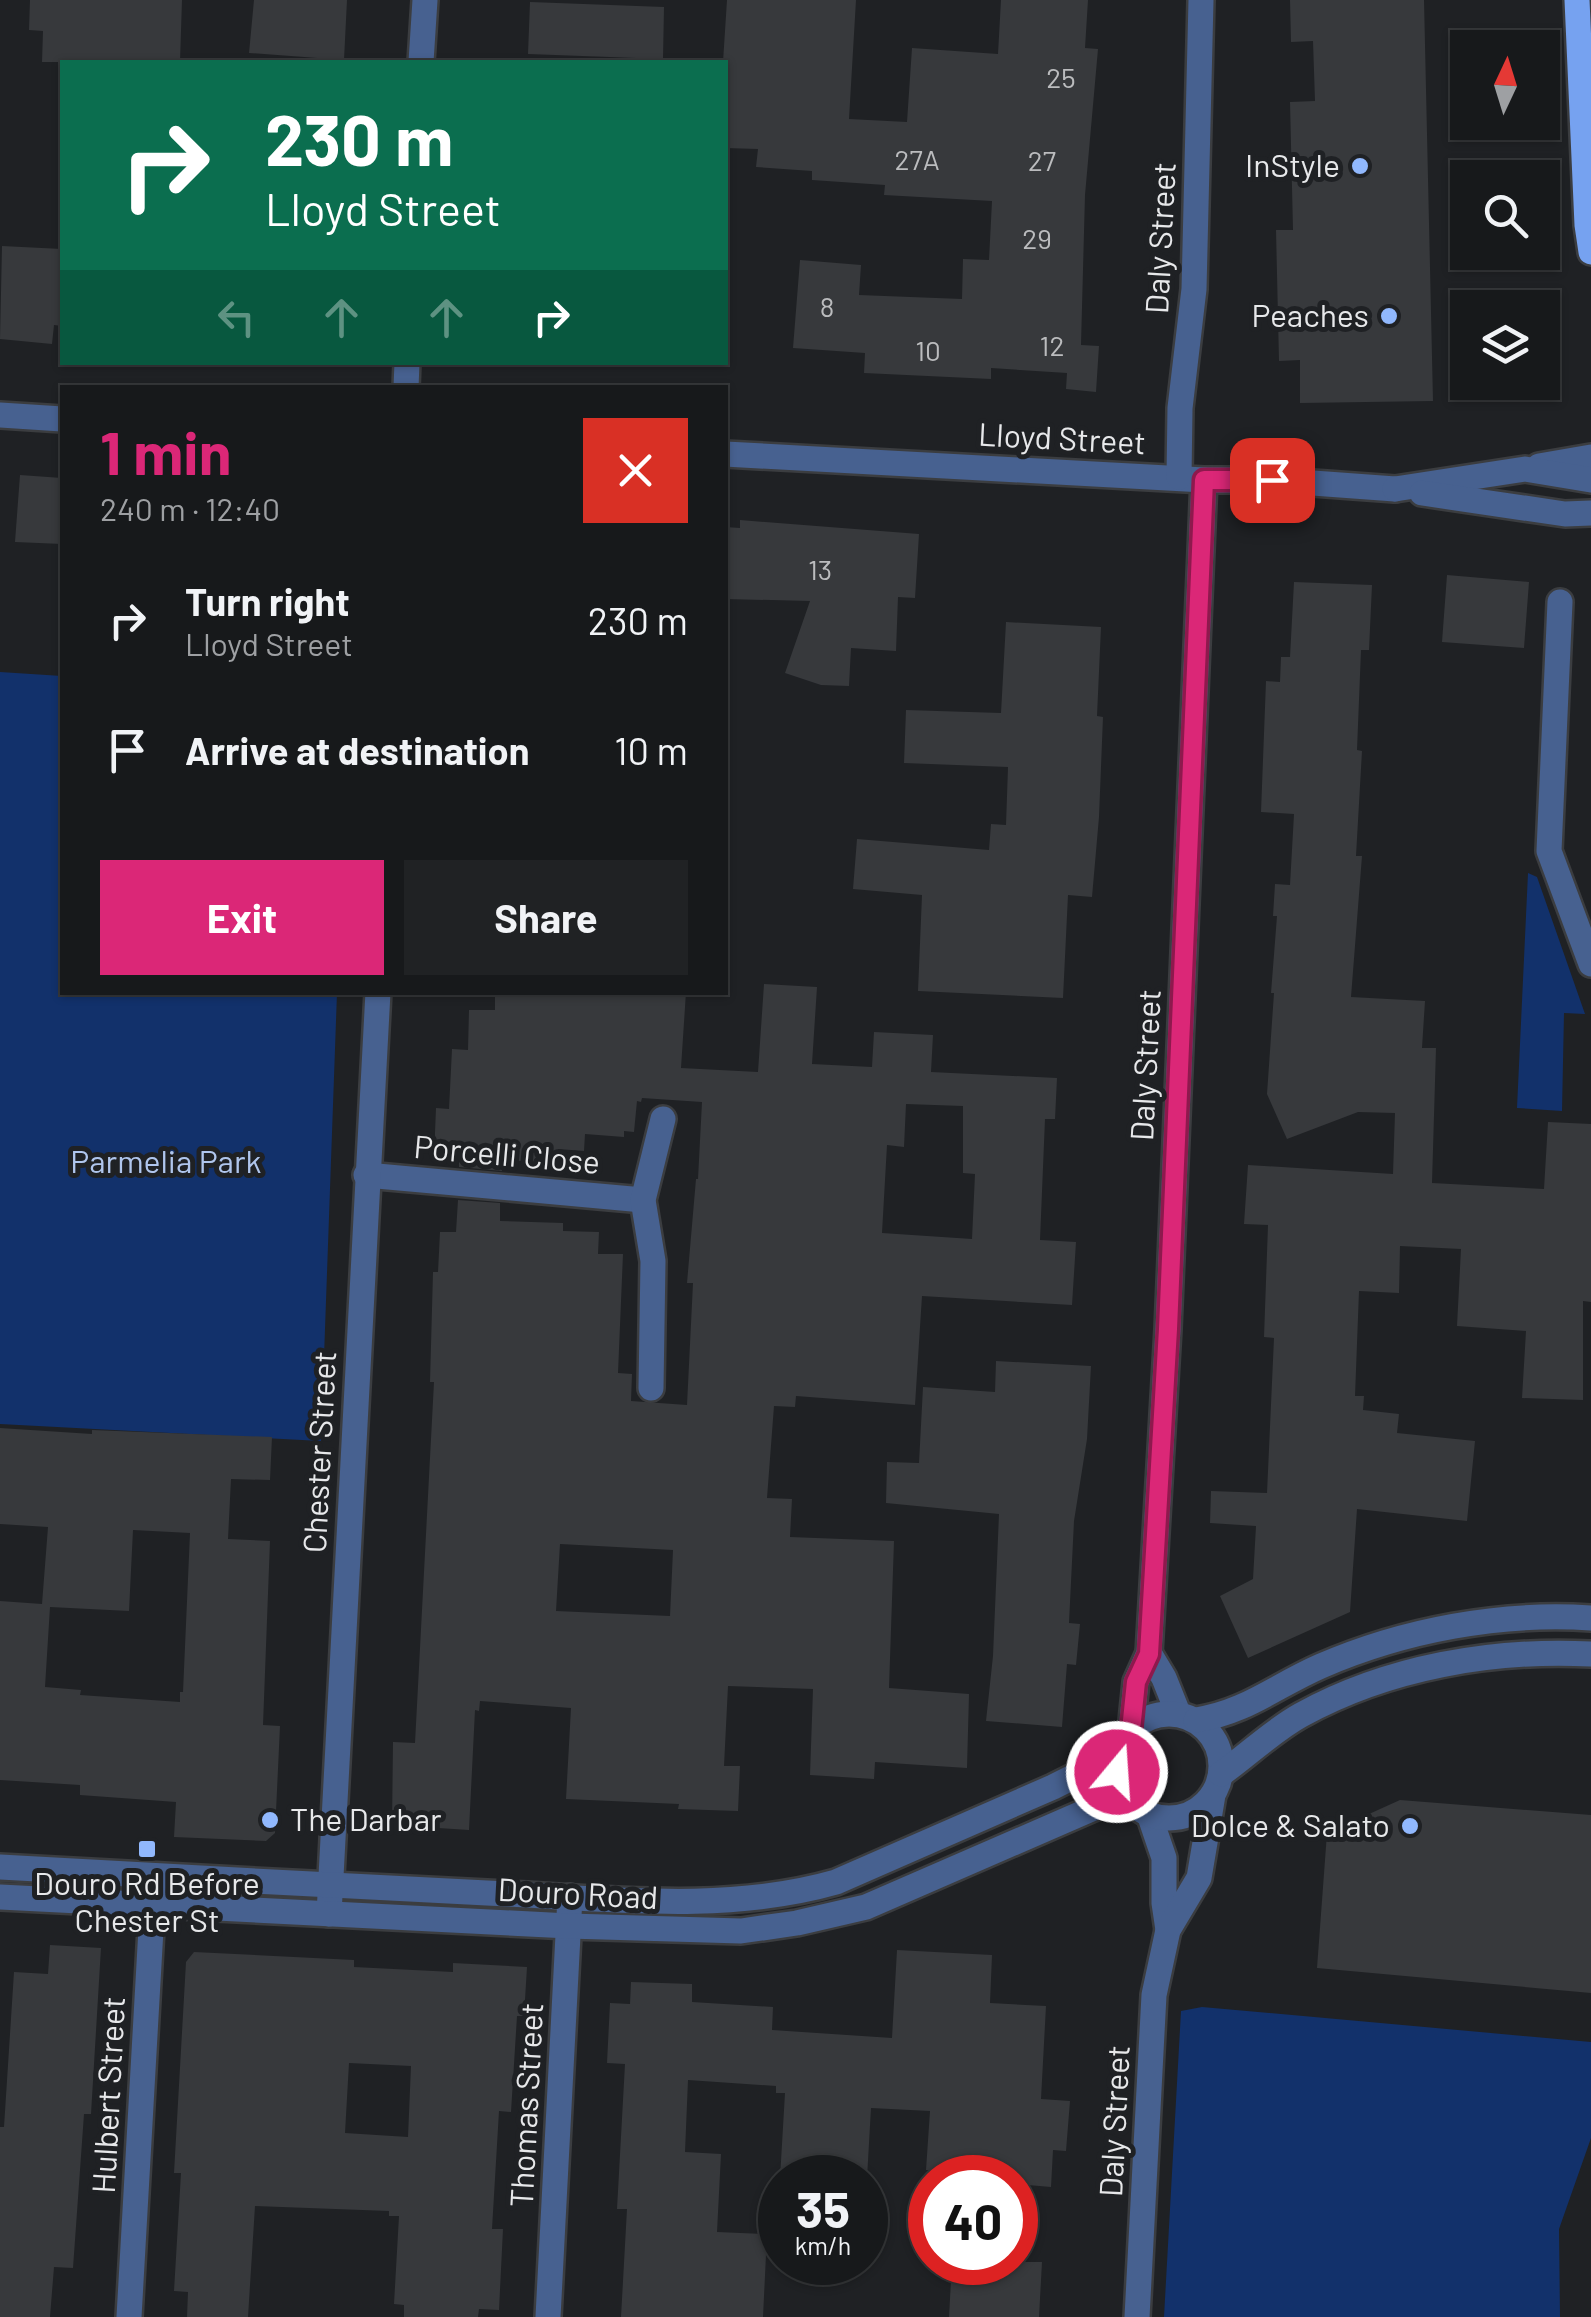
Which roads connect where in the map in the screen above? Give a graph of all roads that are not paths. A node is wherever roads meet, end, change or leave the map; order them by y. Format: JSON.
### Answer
{"nodes":[{"id":1,"x":425,"y":0,"type":"edge"},
{"id":2,"x":1201,"y":0,"type":"edge"},
{"id":3,"x":1577,"y":0,"type":"edge"},
{"id":4,"x":422,"y":60,"type":"edge"},
{"id":5,"x":1591,"y":252,"type":"edge"},
{"id":6,"x":0,"y":415,"type":"edge"},
{"id":7,"x":60,"y":418,"type":"edge"},
{"id":8,"x":728,"y":454,"type":"edge"},
{"id":9,"x":1591,"y":456,"type":"edge"},
{"id":10,"x":1524,"y":470,"type":"junction"},
{"id":11,"x":1191,"y":479,"type":"junction"},
{"id":12,"x":1591,"y":480,"type":"edge"},
{"id":13,"x":1395,"y":490,"type":"junction"},
{"id":14,"x":1591,"y":513,"type":"edge"},
{"id":15,"x":1560,"y":602,"type":"dead end"},
{"id":16,"x":1591,"y":964,"type":"edge"},
{"id":17,"x":378,"y":995,"type":"edge"},
{"id":18,"x":663,"y":1119,"type":"dead end"},
{"id":19,"x":366,"y":1175,"type":"junction"},
{"id":20,"x":642,"y":1200,"type":"junction"},
{"id":21,"x":651,"y":1388,"type":"dead end"},
{"id":22,"x":1591,"y":1618,"type":"edge"},
{"id":23,"x":1149,"y":1654,"type":"junction"},
{"id":24,"x":1591,"y":1654,"type":"edge"},
{"id":25,"x":1187,"y":1717,"type":"junction"},
{"id":26,"x":1131,"y":1730,"type":"junction"},
{"id":27,"x":1118,"y":1755,"type":"junction"},
{"id":28,"x":1217,"y":1785,"type":"junction"},
{"id":29,"x":1140,"y":1808,"type":"junction"},
{"id":30,"x":0,"y":1867,"type":"edge"},
{"id":31,"x":154,"y":1876,"type":"junction"},
{"id":32,"x":330,"y":1885,"type":"junction"},
{"id":33,"x":0,"y":1897,"type":"edge"},
{"id":34,"x":570,"y":1897,"type":"junction"},
{"id":35,"x":152,"y":1906,"type":"junction"},
{"id":36,"x":329,"y":1914,"type":"junction"},
{"id":37,"x":569,"y":1926,"type":"junction"},
{"id":38,"x":1168,"y":1930,"type":"junction"},
{"id":39,"x":129,"y":2317,"type":"edge"},
{"id":40,"x":548,"y":2317,"type":"edge"},
{"id":41,"x":1137,"y":2317,"type":"edge"}],
"edges":[{"from":1,"to":4,"type":"street"},
{"from":2,"to":11,"type":"street","name":"Daly Street"},
{"from":3,"to":5,"type":"main road"},
{"from":6,"to":7,"type":"street"},
{"from":8,"to":11,"type":"street","name":"Lloyd Street"},
{"from":9,"to":10,"type":"street"},
{"from":10,"to":12,"type":"street"},
{"from":10,"to":13,"type":"street"},
{"from":11,"to":13,"type":"street","name":"Lloyd Street"},
{"from":11,"to":23,"type":"street","name":"Daly Street"},
{"from":13,"to":14,"type":"street"},
{"from":15,"to":16,"type":"street"},
{"from":17,"to":19,"type":"street","name":"Chester Street"},
{"from":18,"to":20,"type":"street","name":"Porcelli Close"},
{"from":19,"to":20,"type":"street","name":"Porcelli Close"},
{"from":19,"to":32,"type":"street","name":"Chester Street"},
{"from":20,"to":21,"type":"street","name":"Porcelli Close"},
{"from":22,"to":25,"type":"street"},
{"from":23,"to":25,"type":"street"},
{"from":23,"to":26,"type":"street","name":"Daly Street"},
{"from":24,"to":28,"type":"street"},
{"from":25,"to":26,"type":"street"},
{"from":25,"to":28,"type":"street"},
{"from":26,"to":27,"type":"street"},
{"from":27,"to":29,"type":"street"},
{"from":27,"to":34,"type":"street","name":"Douro Road"},
{"from":28,"to":29,"type":"street"},
{"from":28,"to":38,"type":"street","name":"Daly Street"},
{"from":29,"to":37,"type":"street","name":"Douro Road"},
{"from":29,"to":38,"type":"street","name":"Daly Street"},
{"from":30,"to":31,"type":"street","name":"Douro Road"},
{"from":31,"to":32,"type":"street","name":"Douro Road"},
{"from":31,"to":35,"type":"street","name":"Hulbert Street"},
{"from":32,"to":34,"type":"street","name":"Douro Road"},
{"from":32,"to":36,"type":"street","name":"Chester Street"},
{"from":33,"to":35,"type":"street","name":"Douro Road"},
{"from":34,"to":37,"type":"street","name":"Thomas Street"},
{"from":35,"to":36,"type":"street","name":"Douro Road"},
{"from":35,"to":39,"type":"street","name":"Hulbert Street"},
{"from":36,"to":37,"type":"street","name":"Douro Road"},
{"from":37,"to":40,"type":"street","name":"Thomas Street"},
{"from":38,"to":41,"type":"street","name":"Daly Street"}]}
